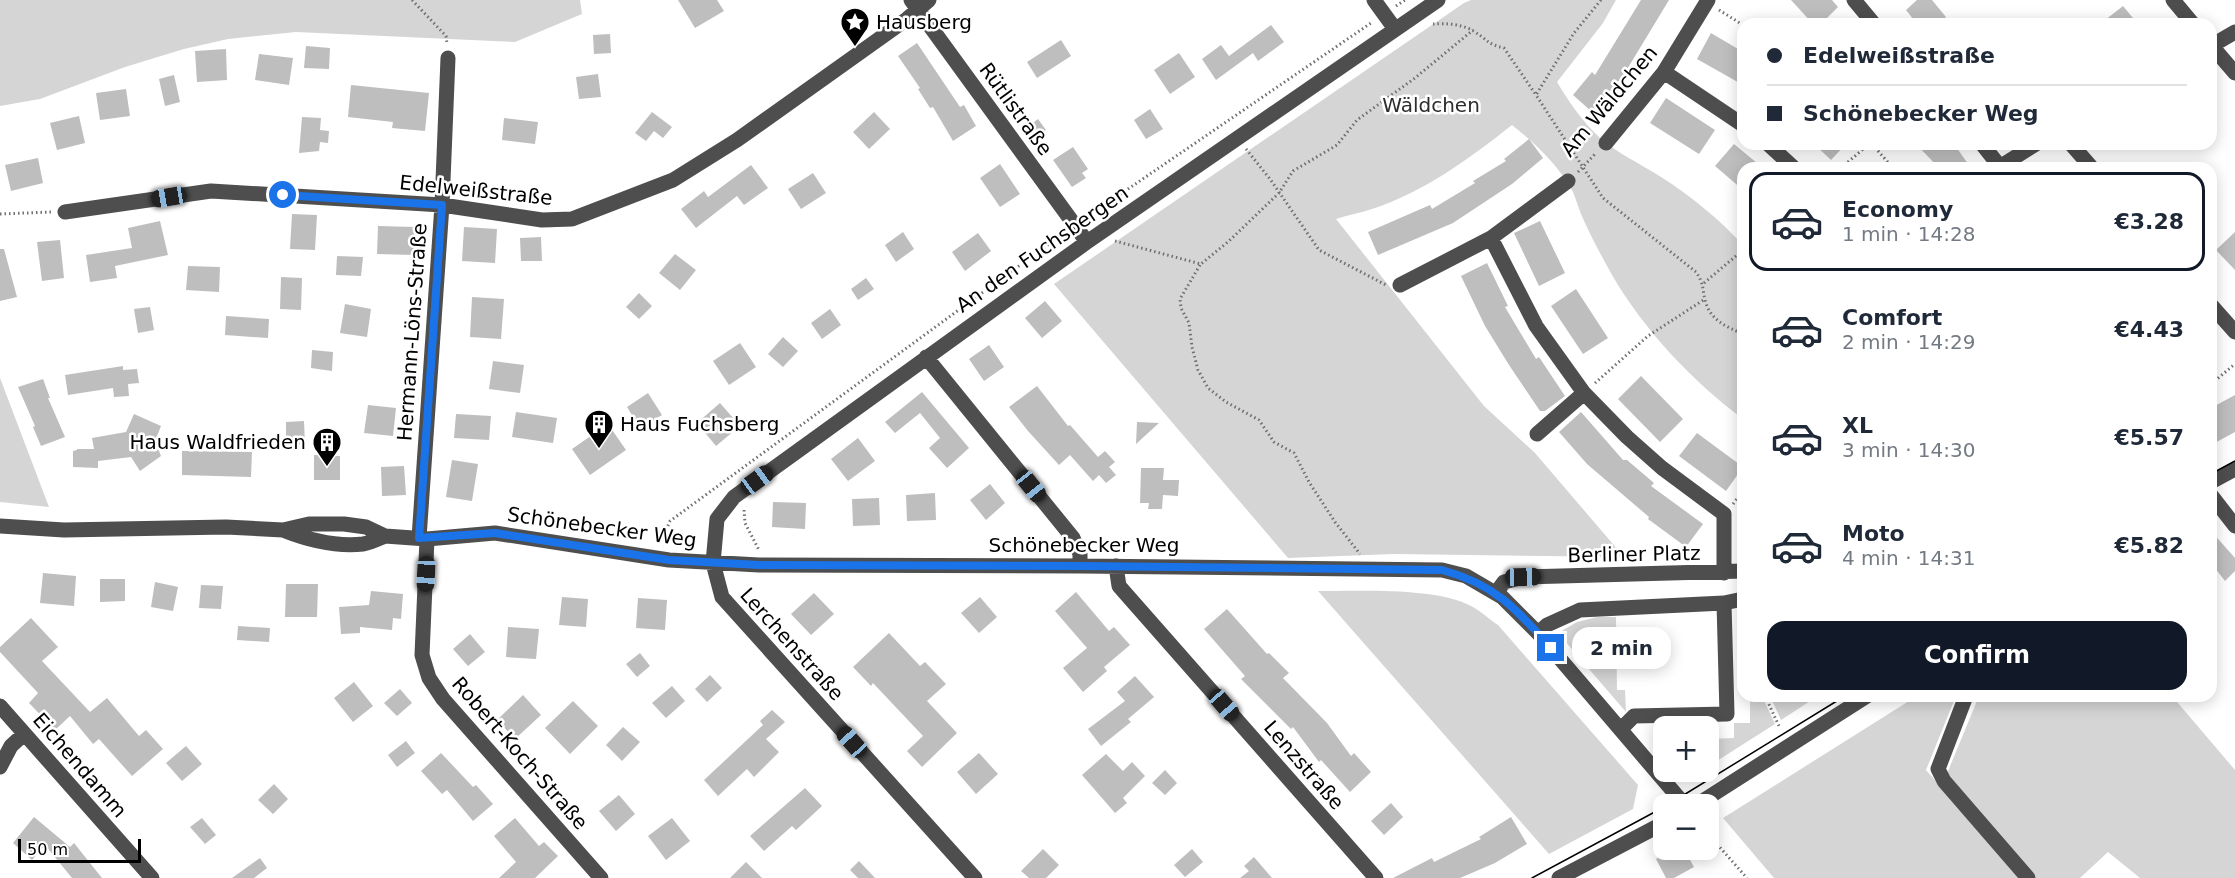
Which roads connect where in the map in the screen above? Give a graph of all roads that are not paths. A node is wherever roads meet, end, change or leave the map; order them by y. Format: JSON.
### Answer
{"nodes":[{"id":1,"x":1374,"y":0,"type":"edge"},
{"id":2,"x":1438,"y":0,"type":"edge"},
{"id":3,"x":1854,"y":0,"type":"edge"},
{"id":4,"x":2173,"y":0,"type":"edge"},
{"id":5,"x":1708,"y":2,"type":"edge"},
{"id":6,"x":919,"y":3,"type":"edge"},
{"id":7,"x":1869,"y":18,"type":"edge"},
{"id":8,"x":2188,"y":18,"type":"edge"},
{"id":9,"x":1395,"y":29,"type":"junction"},
{"id":10,"x":2235,"y":32,"type":"edge"},
{"id":11,"x":2217,"y":42,"type":"edge"},
{"id":12,"x":2217,"y":52,"type":"edge"},
{"id":13,"x":448,"y":58,"type":"road end"},
{"id":14,"x":1664,"y":72,"type":"junction"},
{"id":15,"x":2235,"y":73,"type":"edge"},
{"id":16,"x":1737,"y":121,"type":"edge"},
{"id":17,"x":1606,"y":144,"type":"road end"},
{"id":18,"x":1774,"y":150,"type":"edge"},
{"id":19,"x":1987,"y":150,"type":"edge"},
{"id":20,"x":2027,"y":150,"type":"edge"},
{"id":21,"x":2076,"y":150,"type":"edge"},
{"id":22,"x":1788,"y":162,"type":"edge"},
{"id":23,"x":1997,"y":162,"type":"edge"},
{"id":24,"x":2009,"y":162,"type":"edge"},
{"id":25,"x":2087,"y":162,"type":"edge"},
{"id":26,"x":1568,"y":181,"type":"road end"},
{"id":27,"x":442,"y":205,"type":"junction"},
{"id":28,"x":65,"y":212,"type":"road end"},
{"id":29,"x":1491,"y":238,"type":"junction"},
{"id":30,"x":1087,"y":242,"type":"junction"},
{"id":31,"x":1400,"y":285,"type":"road end"},
{"id":32,"x":2217,"y":312,"type":"edge"},
{"id":33,"x":2235,"y":332,"type":"edge"},
{"id":34,"x":926,"y":357,"type":"junction"},
{"id":35,"x":1584,"y":393,"type":"junction"},
{"id":36,"x":1537,"y":434,"type":"dead end"},
{"id":37,"x":2235,"y":469,"type":"edge"},
{"id":38,"x":2217,"y":479,"type":"edge"},
{"id":39,"x":2217,"y":503,"type":"edge"},
{"id":40,"x":0,"y":526,"type":"edge"},
{"id":41,"x":2235,"y":526,"type":"edge"},
{"id":42,"x":423,"y":539,"type":"junction"},
{"id":43,"x":712,"y":563,"type":"junction"},
{"id":44,"x":1080,"y":566,"type":"junction"},
{"id":45,"x":1116,"y":566,"type":"junction"},
{"id":46,"x":1737,"y":572,"type":"edge"},
{"id":47,"x":1724,"y":573,"type":"junction"},
{"id":48,"x":1496,"y":593,"type":"junction"},
{"id":49,"x":1737,"y":600,"type":"edge"},
{"id":50,"x":1724,"y":603,"type":"junction"},
{"id":51,"x":1538,"y":633,"type":"junction"},
{"id":52,"x":1858,"y":702,"type":"edge"},
{"id":53,"x":1964,"y":702,"type":"edge"},
{"id":54,"x":0,"y":706,"type":"edge"},
{"id":55,"x":1622,"y":729,"type":"junction"},
{"id":56,"x":24,"y":734,"type":"junction"},
{"id":57,"x":0,"y":767,"type":"edge"},
{"id":58,"x":1676,"y":794,"type":"edge"},
{"id":59,"x":1714,"y":794,"type":"edge"},
{"id":60,"x":1653,"y":829,"type":"edge"},
{"id":61,"x":1576,"y":874,"type":"edge"},
{"id":62,"x":152,"y":878,"type":"edge"},
{"id":63,"x":601,"y":878,"type":"edge"},
{"id":64,"x":975,"y":878,"type":"edge"},
{"id":65,"x":1376,"y":878,"type":"edge"},
{"id":66,"x":1559,"y":878,"type":"edge"},
{"id":67,"x":2028,"y":878,"type":"edge"}],
"edges":[{"from":1,"to":9,"type":"street"},
{"from":2,"to":9,"type":"street","name":"An den Fuchsbergen"},
{"from":3,"to":7,"type":"street"},
{"from":4,"to":8,"type":"street"},
{"from":5,"to":14,"type":"street","name":"Am Wäldchen"},
{"from":6,"to":27,"type":"street","name":"Edelweißstraße"},
{"from":6,"to":30,"type":"street","name":"Rütlistraße"},
{"from":9,"to":30,"type":"street","name":"An den Fuchsbergen"},
{"from":10,"to":11,"type":"street"},
{"from":12,"to":15,"type":"street"},
{"from":13,"to":27,"type":"street","name":"Hermann-Löns-Straße"},
{"from":14,"to":16,"type":"street"},
{"from":14,"to":17,"type":"street","name":"Am Wäldchen"},
{"from":18,"to":22,"type":"street"},
{"from":19,"to":23,"type":"street"},
{"from":20,"to":24,"type":"street"},
{"from":21,"to":25,"type":"street"},
{"from":26,"to":29,"type":"street","name":"Am Wäldchen"},
{"from":27,"to":28,"type":"street","name":"Edelweißstraße"},
{"from":27,"to":42,"type":"street","name":"Hermann-Löns-Straße"},
{"from":29,"to":31,"type":"street","name":"Am Wäldchen"},
{"from":29,"to":35,"type":"street"},
{"from":30,"to":34,"type":"street","name":"An den Fuchsbergen"},
{"from":32,"to":33,"type":"street"},
{"from":34,"to":43,"type":"street","name":"An den Fuchsbergen"},
{"from":34,"to":44,"type":"street"},
{"from":35,"to":36,"type":"street"},
{"from":35,"to":47,"type":"street"},
{"from":37,"to":38,"type":"street"},
{"from":39,"to":41,"type":"street"},
{"from":40,"to":42,"type":"street","name":"Schönebecker Weg"},
{"from":42,"to":43,"type":"street","name":"Schönebecker Weg"},
{"from":42,"to":63,"type":"street","name":"Robert-Koch-Straße"},
{"from":43,"to":44,"type":"street","name":"Schönebecker Weg"},
{"from":43,"to":64,"type":"street","name":"Lerchenstraße"},
{"from":44,"to":45,"type":"street","name":"Schönebecker Weg"},
{"from":45,"to":48,"type":"street","name":"Schönebecker Weg"},
{"from":45,"to":65,"type":"street","name":"Lenzstraße"},
{"from":46,"to":47,"type":"street","name":"Berliner Platz"},
{"from":47,"to":48,"type":"street","name":"Berliner Platz"},
{"from":48,"to":51,"type":"street","name":"Schönebecker Weg"},
{"from":49,"to":50,"type":"street"},
{"from":50,"to":51,"type":"street"},
{"from":50,"to":55,"type":"street"},
{"from":51,"to":55,"type":"street","name":"Schönebecker Weg"},
{"from":52,"to":59,"type":"street"},
{"from":53,"to":67,"type":"street"},
{"from":54,"to":56,"type":"street","name":"Eichendamm"},
{"from":55,"to":58,"type":"street","name":"Schönebecker Weg"},
{"from":56,"to":57,"type":"street"},
{"from":56,"to":62,"type":"street","name":"Eichendamm"},
{"from":60,"to":61,"type":"street"},
{"from":61,"to":66,"type":"street"}]}
